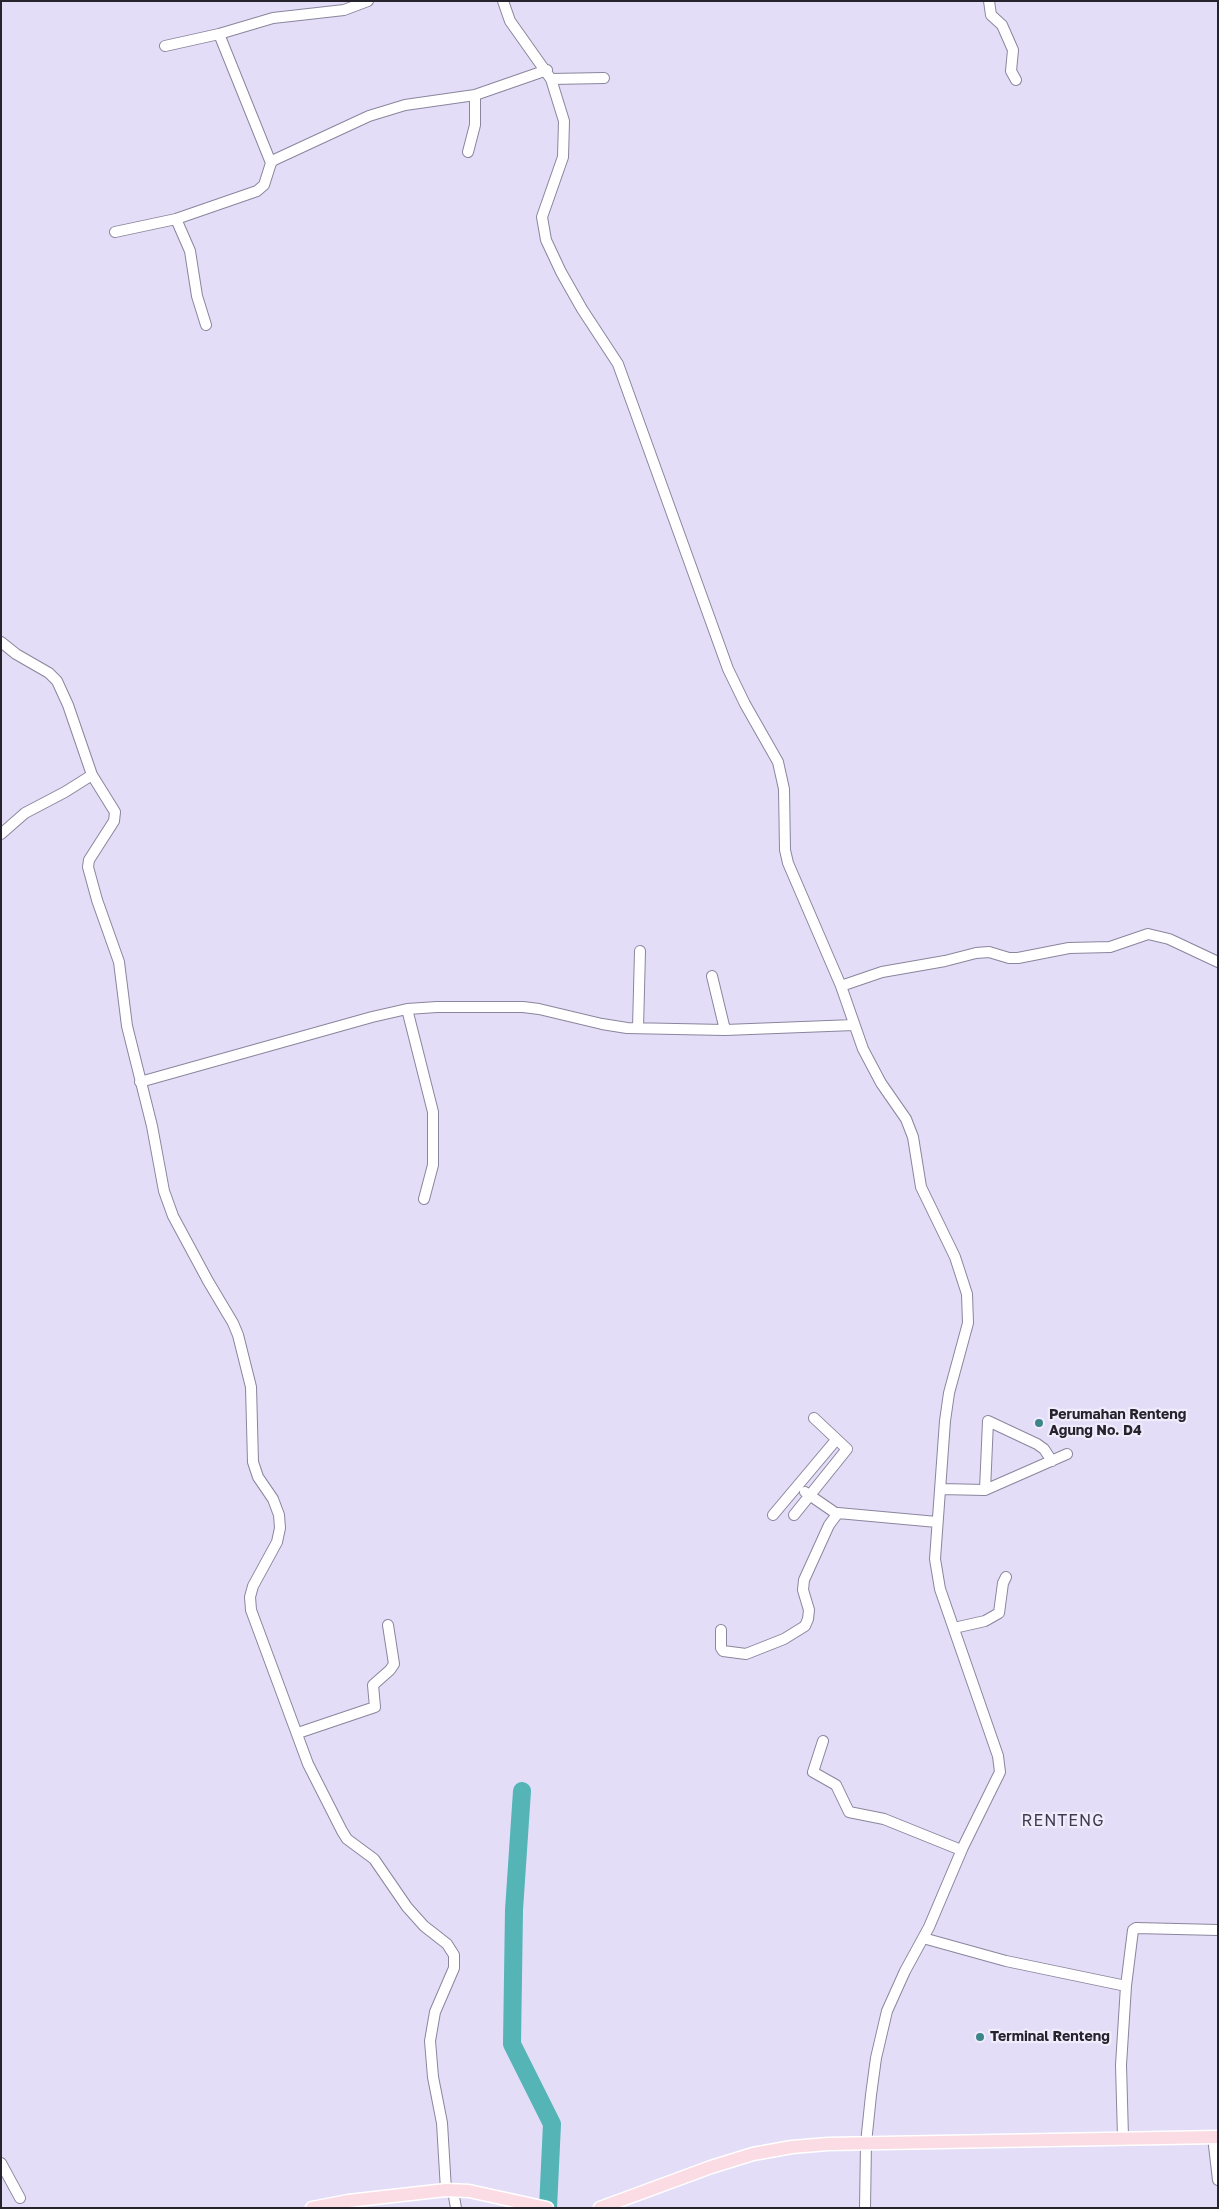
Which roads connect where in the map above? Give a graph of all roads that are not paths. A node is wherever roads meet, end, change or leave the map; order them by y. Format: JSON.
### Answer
{"nodes":[{"id":1,"x":368,"y":1,"type":"edge"},
{"id":2,"x":503,"y":1,"type":"edge"},
{"id":3,"x":989,"y":1,"type":"edge"},
{"id":4,"x":219,"y":34,"type":"junction"},
{"id":5,"x":166,"y":46,"type":"dead end"},
{"id":6,"x":549,"y":74,"type":"junction"},
{"id":7,"x":604,"y":78,"type":"dead end"},
{"id":8,"x":1016,"y":80,"type":"dead end"},
{"id":9,"x":475,"y":95,"type":"junction"},
{"id":10,"x":468,"y":152,"type":"dead end"},
{"id":11,"x":271,"y":163,"type":"junction"},
{"id":12,"x":176,"y":219,"type":"junction"},
{"id":13,"x":115,"y":232,"type":"dead end"},
{"id":14,"x":206,"y":325,"type":"dead end"},
{"id":15,"x":1,"y":642,"type":"edge"},
{"id":16,"x":92,"y":775,"type":"junction"},
{"id":17,"x":1,"y":834,"type":"edge"},
{"id":18,"x":640,"y":951,"type":"dead end"},
{"id":19,"x":1218,"y":962,"type":"edge"},
{"id":20,"x":712,"y":976,"type":"dead end"},
{"id":21,"x":841,"y":986,"type":"junction"},
{"id":22,"x":407,"y":1009,"type":"junction"},
{"id":23,"x":854,"y":1025,"type":"junction"},
{"id":24,"x":638,"y":1028,"type":"junction"},
{"id":25,"x":724,"y":1030,"type":"junction"},
{"id":26,"x":140,"y":1082,"type":"junction"},
{"id":27,"x":424,"y":1199,"type":"dead end"},
{"id":28,"x":814,"y":1418,"type":"dead end"},
{"id":29,"x":836,"y":1440,"type":"junction"},
{"id":30,"x":1067,"y":1454,"type":"dead end"},
{"id":31,"x":1052,"y":1461,"type":"junction"},
{"id":32,"x":797,"y":1486,"type":"junction"},
{"id":33,"x":940,"y":1489,"type":"junction"},
{"id":34,"x":985,"y":1490,"type":"junction"},
{"id":35,"x":809,"y":1495,"type":"junction"},
{"id":36,"x":837,"y":1514,"type":"junction"},
{"id":37,"x":772,"y":1515,"type":"dead end"},
{"id":38,"x":794,"y":1515,"type":"dead end"},
{"id":39,"x":938,"y":1522,"type":"junction"},
{"id":40,"x":1006,"y":1577,"type":"dead end"},
{"id":41,"x":388,"y":1625,"type":"dead end"},
{"id":42,"x":954,"y":1628,"type":"junction"},
{"id":43,"x":720,"y":1630,"type":"dead end"},
{"id":44,"x":298,"y":1733,"type":"junction"},
{"id":45,"x":823,"y":1741,"type":"dead end"},
{"id":46,"x":961,"y":1850,"type":"junction"},
{"id":47,"x":1218,"y":1930,"type":"edge"},
{"id":48,"x":923,"y":1938,"type":"junction"},
{"id":49,"x":1126,"y":1986,"type":"junction"},
{"id":50,"x":1216,"y":2137,"type":"edge"},
{"id":51,"x":1123,"y":2138,"type":"junction"},
{"id":52,"x":866,"y":2143,"type":"junction"},
{"id":53,"x":1,"y":2163,"type":"edge"},
{"id":54,"x":1218,"y":2180,"type":"edge"},
{"id":55,"x":449,"y":2190,"type":"junction"},
{"id":56,"x":20,"y":2198,"type":"dead end"},
{"id":57,"x":542,"y":2207,"type":"edge"},
{"id":58,"x":312,"y":2208,"type":"edge"},
{"id":59,"x":456,"y":2208,"type":"edge"},
{"id":60,"x":600,"y":2208,"type":"edge"},
{"id":61,"x":865,"y":2208,"type":"edge"}],
"edges":[{"from":1,"to":4,"type":"street"},
{"from":2,"to":6,"type":"street"},
{"from":3,"to":8,"type":"street"},
{"from":4,"to":5,"type":"street"},
{"from":4,"to":11,"type":"street"},
{"from":6,"to":7,"type":"street"},
{"from":6,"to":9,"type":"street"},
{"from":6,"to":21,"type":"street"},
{"from":9,"to":10,"type":"street"},
{"from":9,"to":11,"type":"street"},
{"from":11,"to":12,"type":"street"},
{"from":12,"to":13,"type":"street"},
{"from":12,"to":14,"type":"street"},
{"from":15,"to":16,"type":"street"},
{"from":16,"to":17,"type":"street"},
{"from":16,"to":26,"type":"street"},
{"from":18,"to":24,"type":"street"},
{"from":19,"to":21,"type":"street"},
{"from":20,"to":25,"type":"street"},
{"from":21,"to":23,"type":"street"},
{"from":22,"to":24,"type":"street"},
{"from":22,"to":26,"type":"street"},
{"from":22,"to":27,"type":"street"},
{"from":23,"to":25,"type":"street"},
{"from":23,"to":33,"type":"street"},
{"from":24,"to":25,"type":"street"},
{"from":26,"to":44,"type":"street"},
{"from":28,"to":29,"type":"street"},
{"from":29,"to":32,"type":"street"},
{"from":29,"to":35,"type":"street"},
{"from":30,"to":31,"type":"street"},
{"from":31,"to":34,"type":"street"},
{"from":31,"to":34,"type":"street"},
{"from":32,"to":35,"type":"street"},
{"from":32,"to":37,"type":"street"},
{"from":33,"to":34,"type":"street"},
{"from":33,"to":39,"type":"street"},
{"from":35,"to":36,"type":"street"},
{"from":35,"to":38,"type":"street"},
{"from":36,"to":39,"type":"street"},
{"from":36,"to":43,"type":"street"},
{"from":39,"to":42,"type":"street"},
{"from":40,"to":42,"type":"street"},
{"from":41,"to":44,"type":"street"},
{"from":42,"to":46,"type":"street"},
{"from":44,"to":55,"type":"street"},
{"from":45,"to":46,"type":"street"},
{"from":46,"to":48,"type":"street"},
{"from":47,"to":49,"type":"street"},
{"from":48,"to":49,"type":"street"},
{"from":48,"to":52,"type":"street"},
{"from":49,"to":51,"type":"street"},
{"from":50,"to":51,"type":"main road"},
{"from":50,"to":54,"type":"street"},
{"from":51,"to":52,"type":"main road"},
{"from":52,"to":60,"type":"main road"},
{"from":52,"to":61,"type":"street"},
{"from":53,"to":56,"type":"street"},
{"from":55,"to":57,"type":"main road"},
{"from":55,"to":58,"type":"main road"},
{"from":55,"to":59,"type":"street"}]}
